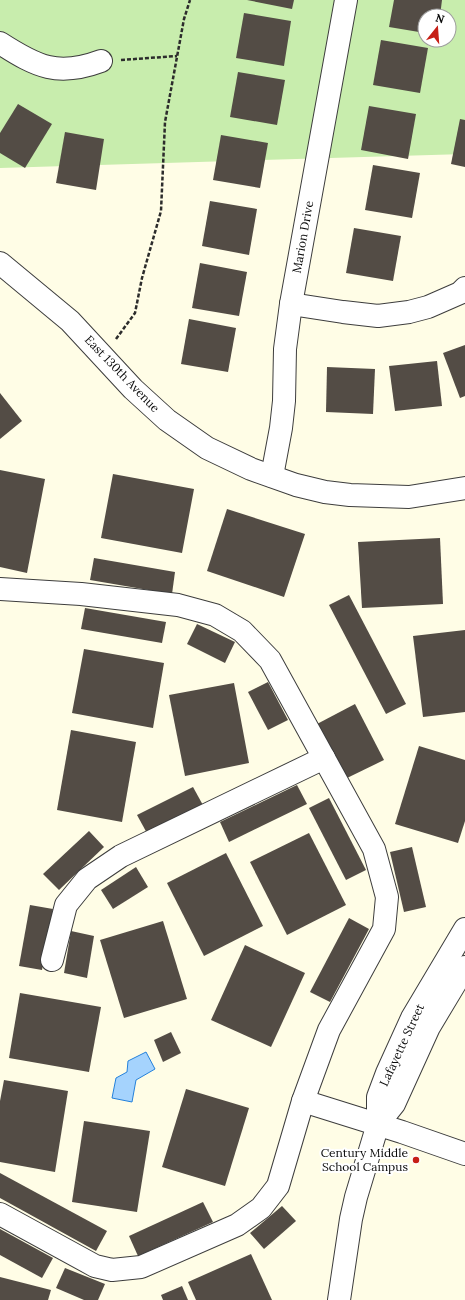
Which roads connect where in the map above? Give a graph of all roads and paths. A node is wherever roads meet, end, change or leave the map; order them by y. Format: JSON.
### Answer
{"nodes":[{"id":1,"x":190,"y":0,"type":"edge"},
{"id":2,"x":346,"y":0,"type":"edge"},
{"id":3,"x":0,"y":43,"type":"edge"},
{"id":4,"x":177,"y":56,"type":"junction"},
{"id":5,"x":102,"y":61,"type":"joint"},
{"id":6,"x":0,"y":263,"type":"edge"},
{"id":7,"x":465,"y":288,"type":"edge"},
{"id":8,"x":291,"y":304,"type":"junction"},
{"id":9,"x":104,"y":356,"type":"junction"},
{"id":10,"x":272,"y":476,"type":"junction"},
{"id":11,"x":465,"y":488,"type":"edge"},
{"id":12,"x":0,"y":589,"type":"edge"},
{"id":13,"x":324,"y":758,"type":"junction"},
{"id":14,"x":465,"y":929,"type":"edge"},
{"id":15,"x":52,"y":960,"type":"dead end"},
{"id":16,"x":465,"y":967,"type":"edge"},
{"id":17,"x":303,"y":1101,"type":"junction"},
{"id":18,"x":378,"y":1124,"type":"junction"},
{"id":19,"x":465,"y":1154,"type":"edge"},
{"id":20,"x":0,"y":1214,"type":"edge"},
{"id":21,"x":339,"y":1300,"type":"edge"}],
"edges":[{"from":1,"to":4,"type":"path"},
{"from":2,"to":8,"type":"street","name":"Marion Drive"},
{"from":3,"to":5,"type":"street"},
{"from":4,"to":5,"type":"path"},
{"from":4,"to":9,"type":"path"},
{"from":6,"to":9,"type":"street","name":"East 130th Avenue"},
{"from":7,"to":8,"type":"street"},
{"from":8,"to":10,"type":"street","name":"Marion Drive"},
{"from":9,"to":10,"type":"street","name":"East 130th Avenue"},
{"from":10,"to":11,"type":"street","name":"East 130th Avenue"},
{"from":12,"to":13,"type":"street"},
{"from":13,"to":15,"type":"street"},
{"from":13,"to":17,"type":"street"},
{"from":14,"to":18,"type":"street","name":"Lafayette Street"},
{"from":16,"to":18,"type":"street","name":"Lafayette Street"},
{"from":17,"to":18,"type":"street"},
{"from":17,"to":20,"type":"street"},
{"from":18,"to":19,"type":"street"},
{"from":18,"to":21,"type":"street","name":"Lafayette Street"}]}
